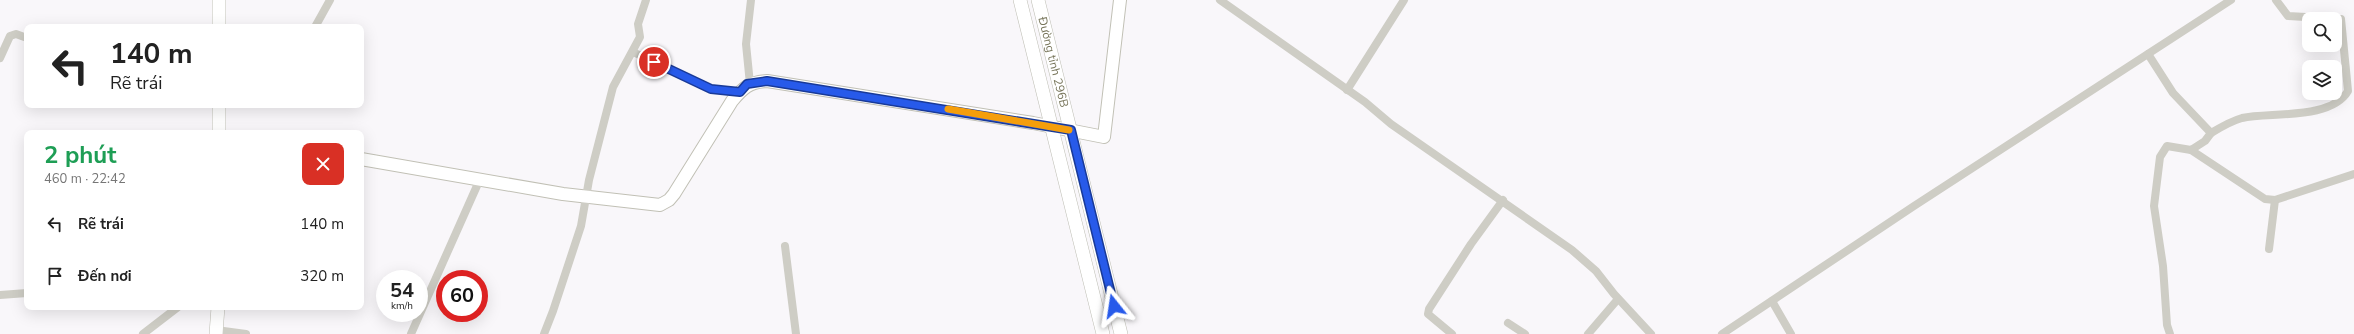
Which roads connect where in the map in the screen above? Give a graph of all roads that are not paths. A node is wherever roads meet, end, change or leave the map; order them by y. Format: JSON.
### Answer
{"nodes":[{"id":1,"x":219,"y":0,"type":"edge"},
{"id":2,"x":330,"y":0,"type":"edge"},
{"id":3,"x":646,"y":0,"type":"edge"},
{"id":4,"x":751,"y":0,"type":"edge"},
{"id":5,"x":1020,"y":0,"type":"edge"},
{"id":6,"x":1038,"y":0,"type":"edge"},
{"id":7,"x":1120,"y":0,"type":"edge"},
{"id":8,"x":1220,"y":0,"type":"edge"},
{"id":9,"x":1404,"y":0,"type":"edge"},
{"id":10,"x":2231,"y":0,"type":"edge"},
{"id":11,"x":2276,"y":0,"type":"edge"},
{"id":12,"x":219,"y":24,"type":"edge"},
{"id":13,"x":317,"y":24,"type":"edge"},
{"id":14,"x":24,"y":37,"type":"edge"},
{"id":15,"x":633,"y":52,"type":"junction"},
{"id":16,"x":2148,"y":54,"type":"junction"},
{"id":17,"x":0,"y":58,"type":"edge"},
{"id":18,"x":750,"y":84,"type":"junction"},
{"id":19,"x":1347,"y":90,"type":"junction"},
{"id":20,"x":2351,"y":91,"type":"edge"},
{"id":21,"x":740,"y":92,"type":"junction"},
{"id":22,"x":219,"y":108,"type":"edge"},
{"id":23,"x":1053,"y":127,"type":"junction"},
{"id":24,"x":219,"y":130,"type":"edge"},
{"id":25,"x":1071,"y":130,"type":"junction"},
{"id":26,"x":2211,"y":133,"type":"junction"},
{"id":27,"x":2191,"y":150,"type":"junction"},
{"id":28,"x":364,"y":160,"type":"edge"},
{"id":29,"x":2354,"y":174,"type":"edge"},
{"id":30,"x":480,"y":179,"type":"junction"},
{"id":31,"x":587,"y":197,"type":"junction"},
{"id":32,"x":1503,"y":200,"type":"junction"},
{"id":33,"x":2275,"y":200,"type":"junction"},
{"id":34,"x":785,"y":246,"type":"dead end"},
{"id":35,"x":2269,"y":249,"type":"dead end"},
{"id":36,"x":24,"y":293,"type":"edge"},
{"id":37,"x":0,"y":294,"type":"edge"},
{"id":38,"x":1618,"y":299,"type":"junction"},
{"id":39,"x":1772,"y":301,"type":"junction"},
{"id":40,"x":172,"y":310,"type":"edge"},
{"id":41,"x":218,"y":310,"type":"edge"},
{"id":42,"x":1508,"y":324,"type":"dead end"},
{"id":43,"x":216,"y":332,"type":"edge"},
{"id":44,"x":143,"y":334,"type":"edge"},
{"id":45,"x":246,"y":334,"type":"edge"},
{"id":46,"x":410,"y":334,"type":"edge"},
{"id":47,"x":544,"y":334,"type":"edge"},
{"id":48,"x":796,"y":334,"type":"edge"},
{"id":49,"x":1103,"y":334,"type":"edge"},
{"id":50,"x":1121,"y":334,"type":"edge"},
{"id":51,"x":1452,"y":334,"type":"edge"},
{"id":52,"x":1525,"y":334,"type":"edge"},
{"id":53,"x":1588,"y":334,"type":"edge"},
{"id":54,"x":1651,"y":334,"type":"edge"},
{"id":55,"x":1722,"y":334,"type":"edge"},
{"id":56,"x":1791,"y":334,"type":"edge"},
{"id":57,"x":2170,"y":334,"type":"edge"}],
"edges":[{"from":1,"to":12,"type":"main road"},
{"from":2,"to":13,"type":"street"},
{"from":3,"to":15,"type":"street"},
{"from":4,"to":18,"type":"street"},
{"from":5,"to":23,"type":"main road","name":"Đường tỉnh 296B"},
{"from":6,"to":25,"type":"main road","name":"Đường tỉnh 296B"},
{"from":7,"to":25,"type":"street"},
{"from":8,"to":19,"type":"street"},
{"from":9,"to":19,"type":"street"},
{"from":10,"to":16,"type":"street"},
{"from":11,"to":20,"type":"street"},
{"from":14,"to":17,"type":"street"},
{"from":15,"to":21,"type":"street"},
{"from":15,"to":31,"type":"street"},
{"from":16,"to":26,"type":"street"},
{"from":16,"to":39,"type":"street"},
{"from":18,"to":21,"type":"street"},
{"from":18,"to":23,"type":"street"},
{"from":19,"to":32,"type":"street"},
{"from":20,"to":26,"type":"street"},
{"from":21,"to":31,"type":"street"},
{"from":22,"to":24,"type":"main road"},
{"from":23,"to":25,"type":"street"},
{"from":23,"to":49,"type":"main road","name":"Đường tỉnh 296B"},
{"from":25,"to":50,"type":"main road","name":"Đường tỉnh 296B"},
{"from":26,"to":27,"type":"street"},
{"from":27,"to":33,"type":"street"},
{"from":27,"to":57,"type":"street"},
{"from":28,"to":30,"type":"street"},
{"from":29,"to":33,"type":"street"},
{"from":30,"to":31,"type":"street"},
{"from":30,"to":46,"type":"street"},
{"from":31,"to":47,"type":"street"},
{"from":32,"to":38,"type":"street"},
{"from":32,"to":51,"type":"street"},
{"from":33,"to":35,"type":"street"},
{"from":34,"to":48,"type":"street"},
{"from":36,"to":37,"type":"street"},
{"from":38,"to":53,"type":"street"},
{"from":38,"to":54,"type":"street"},
{"from":39,"to":55,"type":"street"},
{"from":39,"to":56,"type":"street"},
{"from":40,"to":44,"type":"street"},
{"from":41,"to":43,"type":"main road"},
{"from":42,"to":52,"type":"street"},
{"from":43,"to":45,"type":"street"}]}
